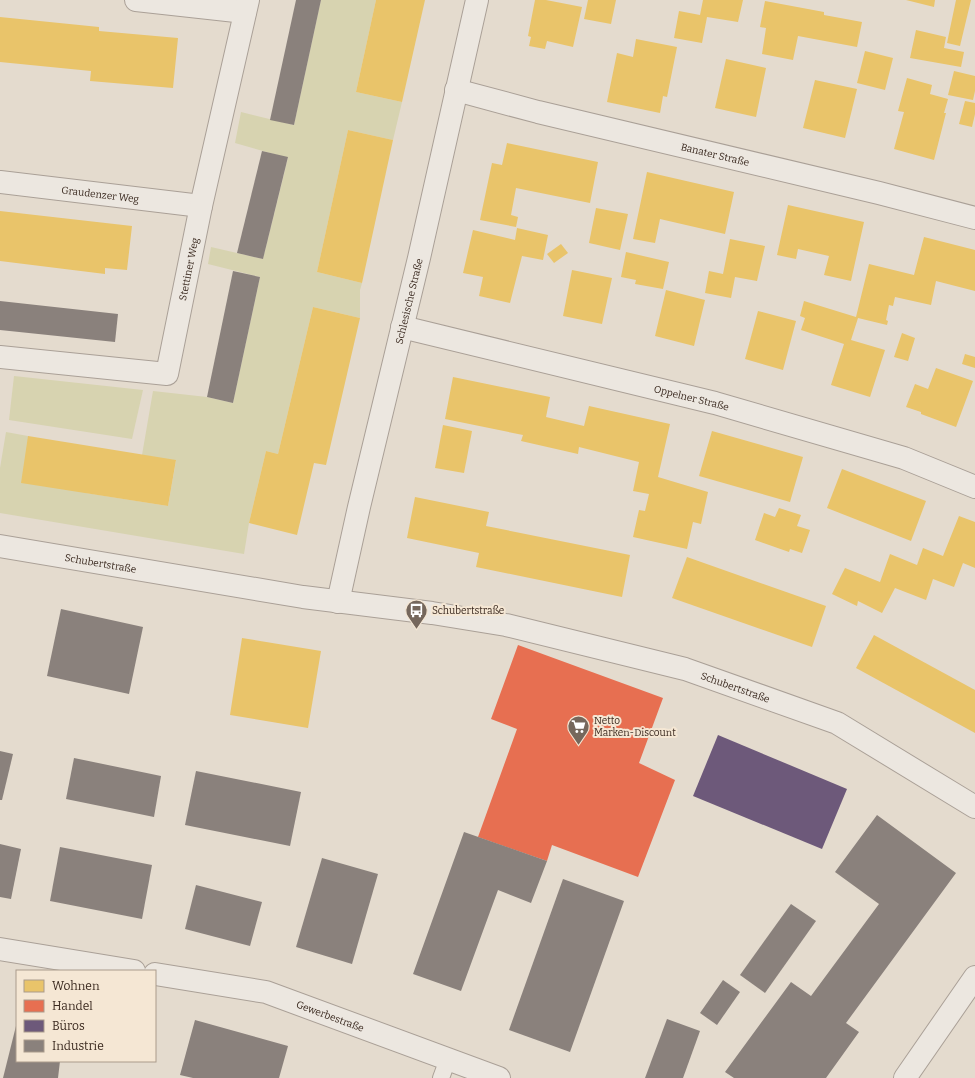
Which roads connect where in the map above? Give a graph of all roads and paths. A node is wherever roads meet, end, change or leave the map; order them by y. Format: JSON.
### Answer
{"nodes":[{"id":1,"x":136,"y":0,"type":"edge"},
{"id":2,"x":476,"y":0,"type":"edge"},
{"id":3,"x":247,"y":6,"type":"edge"},
{"id":4,"x":456,"y":90,"type":"junction"},
{"id":5,"x":0,"y":182,"type":"edge"},
{"id":6,"x":201,"y":206,"type":"junction"},
{"id":7,"x":975,"y":218,"type":"edge"},
{"id":8,"x":402,"y":327,"type":"junction"},
{"id":9,"x":0,"y":357,"type":"edge"},
{"id":10,"x":975,"y":487,"type":"edge"},
{"id":11,"x":0,"y":546,"type":"edge"},
{"id":12,"x":338,"y":602,"type":"junction"},
{"id":13,"x":975,"y":807,"type":"edge"},
{"id":14,"x":0,"y":949,"type":"edge"},
{"id":15,"x":128,"y":970,"type":"edge"},
{"id":16,"x":156,"y":974,"type":"edge"},
{"id":17,"x":975,"y":977,"type":"edge"},
{"id":18,"x":444,"y":1068,"type":"edge"},
{"id":19,"x":499,"y":1078,"type":"edge"},
{"id":20,"x":905,"y":1078,"type":"edge"}],
"edges":[{"from":1,"to":3,"type":"street"},
{"from":2,"to":4,"type":"street","name":"Schlesische Straße"},
{"from":3,"to":6,"type":"street","name":"Stettiner Weg"},
{"from":4,"to":7,"type":"street","name":"Banater Straße"},
{"from":4,"to":8,"type":"street","name":"Schlesische Straße"},
{"from":5,"to":6,"type":"street","name":"Graudenzer Weg"},
{"from":6,"to":9,"type":"street","name":"Stettiner Weg"},
{"from":8,"to":10,"type":"street","name":"Oppelner Straße"},
{"from":8,"to":12,"type":"street","name":"Schlesische Straße"},
{"from":11,"to":12,"type":"street","name":"Schubertstraße"},
{"from":12,"to":13,"type":"street","name":"Schubertstraße"},
{"from":14,"to":15,"type":"street"},
{"from":16,"to":18,"type":"street","name":"Gewerbestraße"},
{"from":17,"to":20,"type":"street"},
{"from":18,"to":19,"type":"street","name":"Gewerbestraße"}]}
